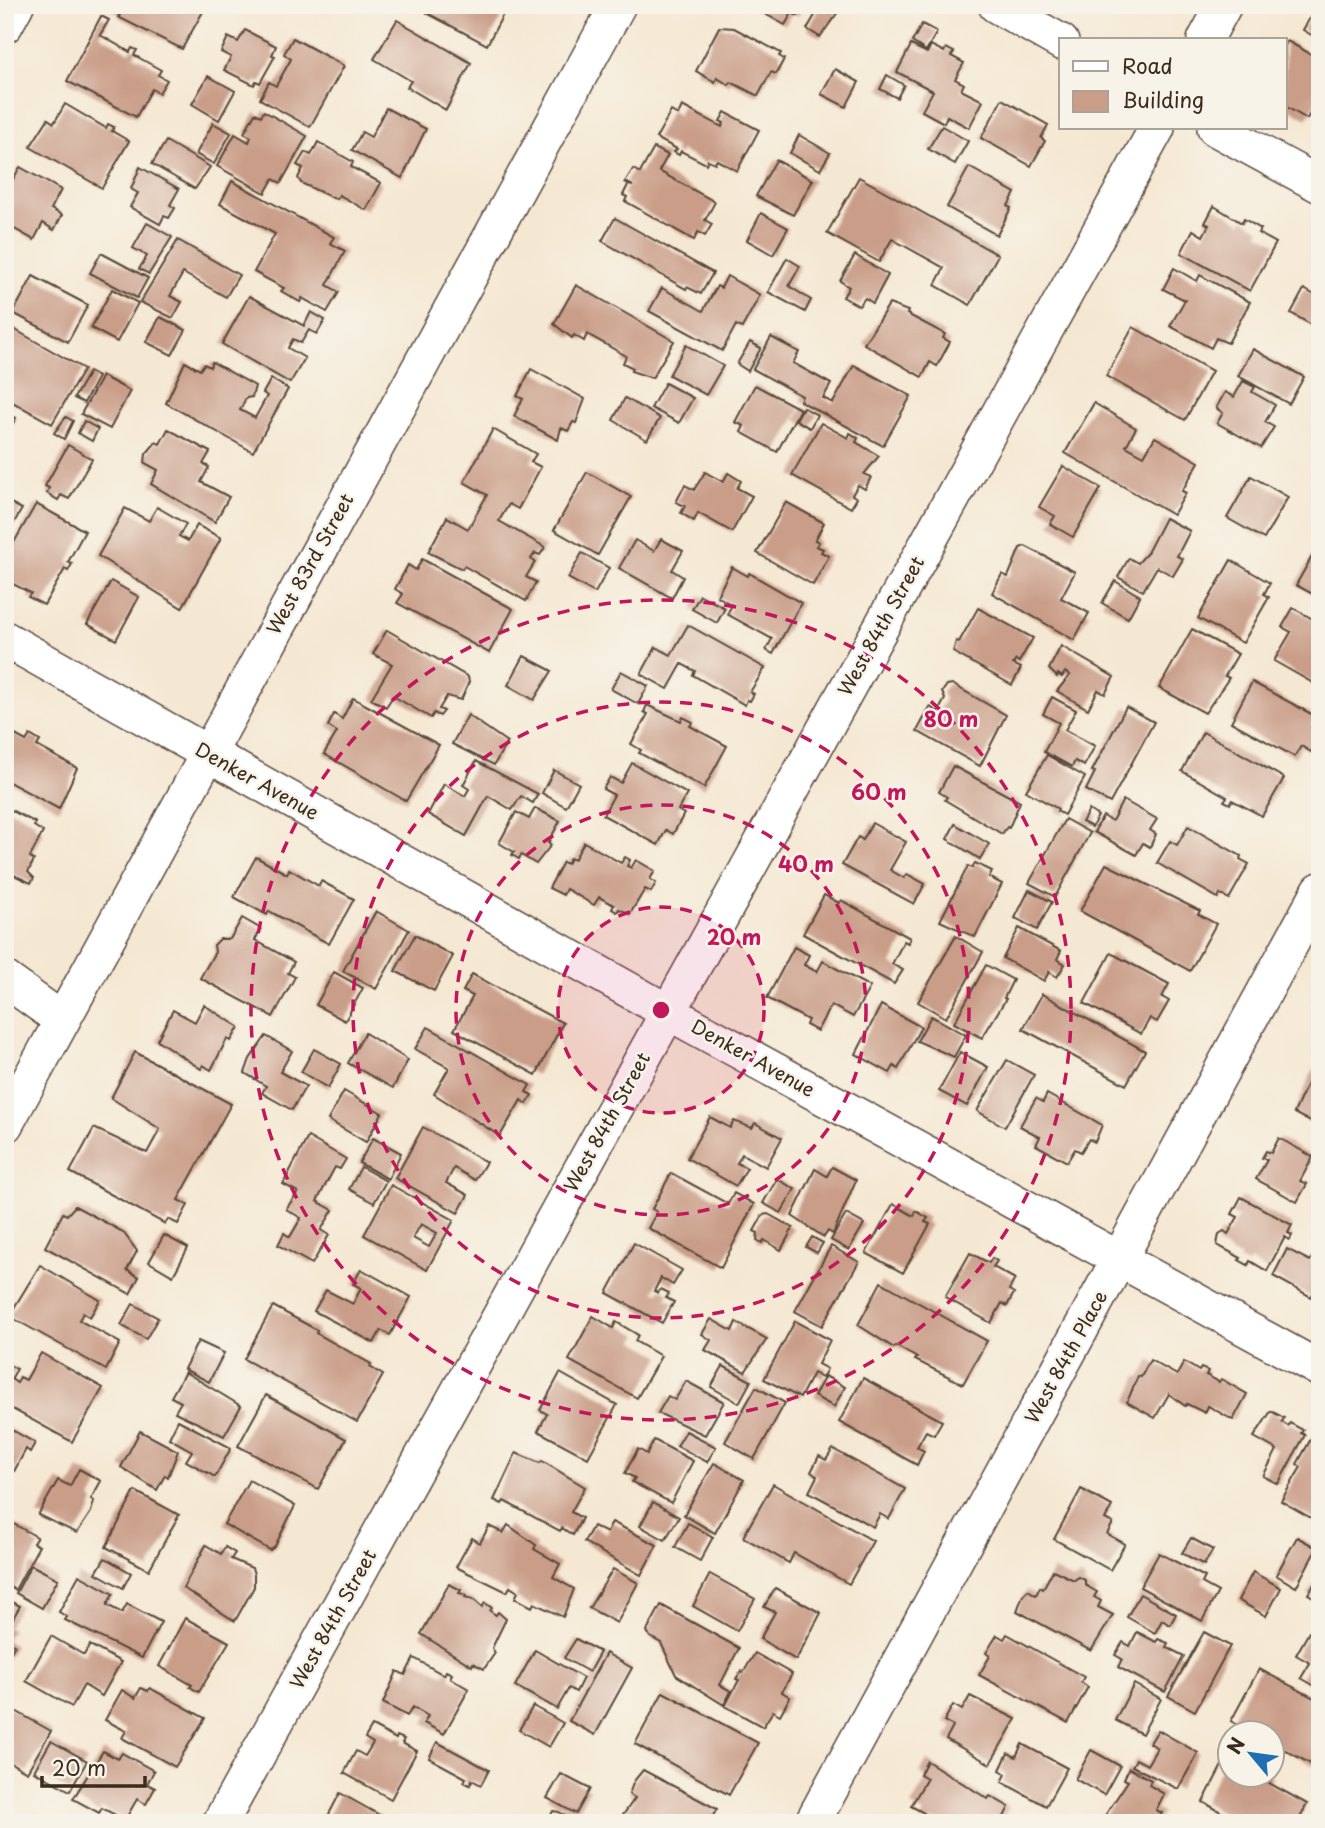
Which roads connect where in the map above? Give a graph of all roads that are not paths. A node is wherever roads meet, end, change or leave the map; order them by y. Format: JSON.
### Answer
{"nodes":[{"id":1,"x":16,"y":5,"type":"edge"},
{"id":2,"x":618,"y":5,"type":"edge"},
{"id":3,"x":996,"y":5,"type":"edge"},
{"id":4,"x":1224,"y":5,"type":"edge"},
{"id":5,"x":5,"y":25,"type":"edge"},
{"id":6,"x":1206,"y":38,"type":"edge"},
{"id":7,"x":1059,"y":41,"type":"edge"},
{"id":8,"x":1156,"y":130,"type":"edge"},
{"id":9,"x":1219,"y":130,"type":"edge"},
{"id":10,"x":1320,"y":186,"type":"edge"},
{"id":11,"x":5,"y":639,"type":"edge"},
{"id":12,"x":206,"y":753,"type":"junction"},
{"id":13,"x":1320,"y":890,"type":"edge"},
{"id":14,"x":5,"y":979,"type":"edge"},
{"id":15,"x":668,"y":1012,"type":"junction"},
{"id":16,"x":62,"y":1020,"type":"junction"},
{"id":17,"x":5,"y":1125,"type":"edge"},
{"id":18,"x":1119,"y":1259,"type":"junction"},
{"id":19,"x":1320,"y":1369,"type":"edge"},
{"id":20,"x":220,"y":1823,"type":"edge"},
{"id":21,"x":812,"y":1823,"type":"edge"}],
"edges":[{"from":1,"to":5,"type":"street"},
{"from":2,"to":12,"type":"street","name":"West 83rd Street"},
{"from":3,"to":7,"type":"street"},
{"from":4,"to":6,"type":"street"},
{"from":8,"to":15,"type":"street","name":"West 84th Street"},
{"from":9,"to":10,"type":"street"},
{"from":11,"to":12,"type":"street","name":"Denker Avenue"},
{"from":12,"to":15,"type":"street","name":"Denker Avenue"},
{"from":12,"to":16,"type":"street","name":"West 83rd Street"},
{"from":13,"to":18,"type":"street","name":"West 84th Place"},
{"from":14,"to":16,"type":"street"},
{"from":15,"to":18,"type":"street","name":"Denker Avenue"},
{"from":15,"to":20,"type":"street","name":"West 84th Street"},
{"from":16,"to":17,"type":"street","name":"West 83rd Street"},
{"from":18,"to":19,"type":"street","name":"Denker Avenue"},
{"from":18,"to":21,"type":"street","name":"West 84th Place"}]}
